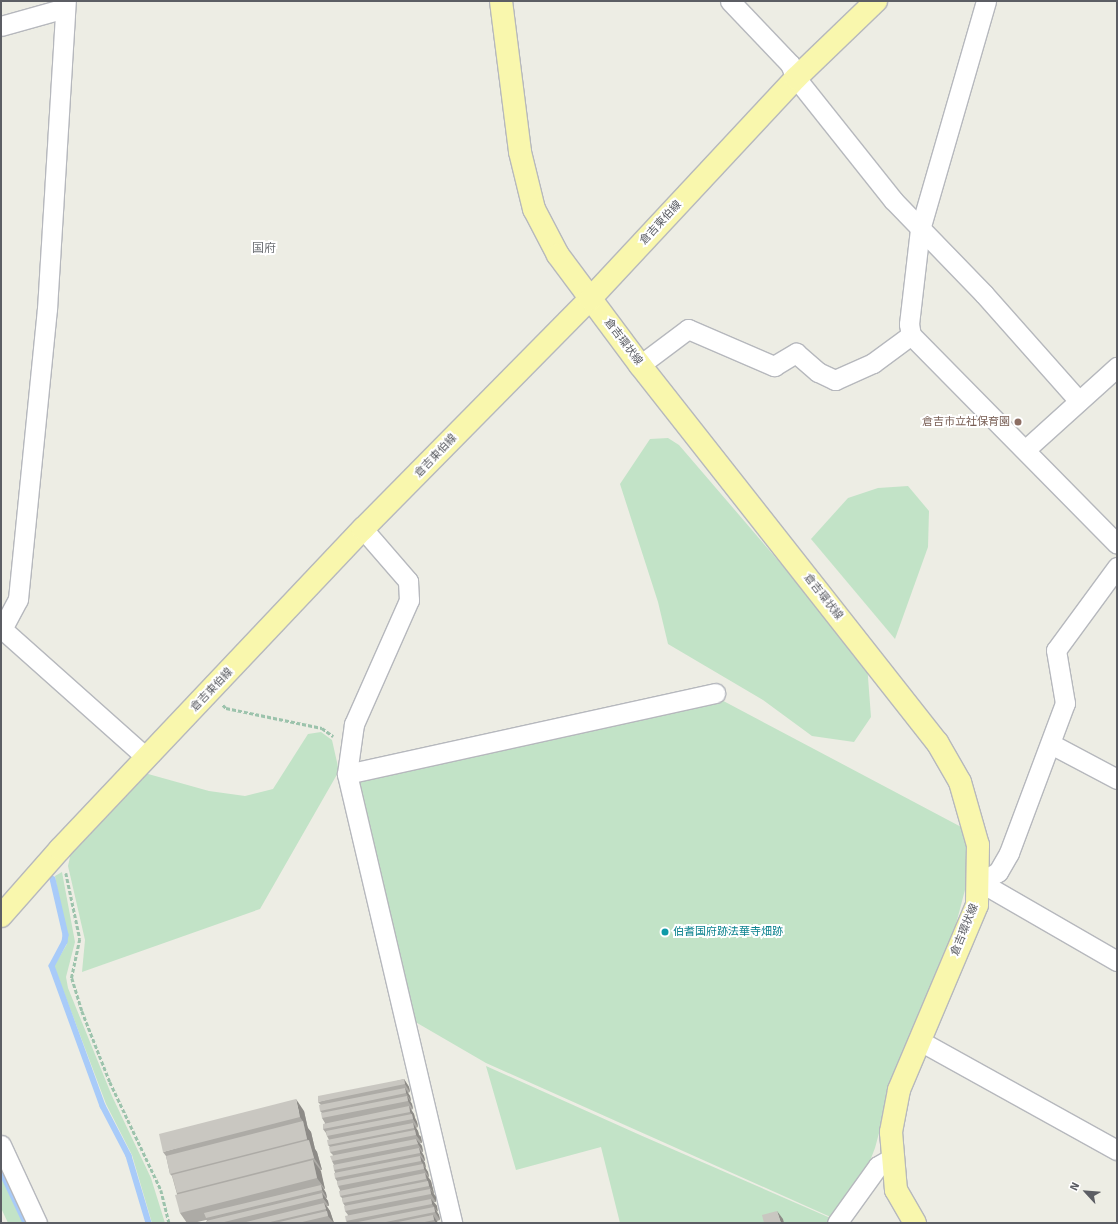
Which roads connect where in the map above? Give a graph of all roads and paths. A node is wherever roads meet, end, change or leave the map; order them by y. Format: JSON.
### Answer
{"nodes":[{"id":1,"x":501,"y":1,"type":"edge"},
{"id":2,"x":730,"y":1,"type":"edge"},
{"id":3,"x":876,"y":1,"type":"edge"},
{"id":4,"x":986,"y":1,"type":"edge"},
{"id":5,"x":65,"y":4,"type":"edge"},
{"id":6,"x":1,"y":26,"type":"edge"},
{"id":7,"x":796,"y":78,"type":"junction"},
{"id":8,"x":920,"y":229,"type":"junction"},
{"id":9,"x":590,"y":298,"type":"junction"},
{"id":10,"x":911,"y":335,"type":"junction"},
{"id":11,"x":640,"y":365,"type":"junction"},
{"id":12,"x":1117,"y":367,"type":"edge"},
{"id":13,"x":1079,"y":401,"type":"junction"},
{"id":14,"x":1025,"y":450,"type":"junction"},
{"id":15,"x":363,"y":530,"type":"junction"},
{"id":16,"x":1117,"y":544,"type":"edge"},
{"id":17,"x":1117,"y":567,"type":"edge"},
{"id":18,"x":2,"y":630,"type":"edge"},
{"id":19,"x":210,"y":693,"type":"junction"},
{"id":20,"x":715,"y":693,"type":"dead end"},
{"id":21,"x":336,"y":743,"type":"dead end"},
{"id":22,"x":1050,"y":744,"type":"junction"},
{"id":23,"x":147,"y":758,"type":"junction"},
{"id":24,"x":346,"y":774,"type":"junction"},
{"id":25,"x":1117,"y":779,"type":"edge"},
{"id":26,"x":60,"y":849,"type":"junction"},
{"id":27,"x":980,"y":882,"type":"junction"},
{"id":28,"x":1,"y":916,"type":"edge"},
{"id":29,"x":1117,"y":960,"type":"edge"},
{"id":30,"x":929,"y":1046,"type":"dead end"},
{"id":31,"x":1,"y":1146,"type":"edge"},
{"id":32,"x":1117,"y":1150,"type":"edge"},
{"id":33,"x":892,"y":1158,"type":"junction"},
{"id":34,"x":37,"y":1223,"type":"edge"},
{"id":35,"x":169,"y":1223,"type":"edge"},
{"id":36,"x":452,"y":1223,"type":"edge"},
{"id":37,"x":837,"y":1223,"type":"edge"},
{"id":38,"x":915,"y":1223,"type":"edge"}],
"edges":[{"from":1,"to":9,"type":"main road","name":"倉吉環状線"},
{"from":2,"to":7,"type":"street"},
{"from":3,"to":7,"type":"main road","name":"倉吉東伯線"},
{"from":4,"to":8,"type":"street"},
{"from":5,"to":6,"type":"street"},
{"from":5,"to":18,"type":"street"},
{"from":7,"to":8,"type":"street"},
{"from":7,"to":9,"type":"main road","name":"倉吉東伯線"},
{"from":8,"to":10,"type":"street"},
{"from":8,"to":13,"type":"street"},
{"from":9,"to":11,"type":"main road","name":"倉吉環状線"},
{"from":9,"to":15,"type":"main road","name":"倉吉東伯線"},
{"from":10,"to":11,"type":"street"},
{"from":10,"to":14,"type":"street"},
{"from":11,"to":27,"type":"main road","name":"倉吉環状線"},
{"from":12,"to":13,"type":"street"},
{"from":13,"to":14,"type":"street"},
{"from":14,"to":16,"type":"street"},
{"from":15,"to":19,"type":"main road","name":"倉吉東伯線"},
{"from":15,"to":24,"type":"street"},
{"from":17,"to":22,"type":"street"},
{"from":18,"to":23,"type":"street"},
{"from":19,"to":21,"type":"path"},
{"from":19,"to":23,"type":"main road","name":"倉吉東伯線"},
{"from":20,"to":24,"type":"street"},
{"from":22,"to":25,"type":"street"},
{"from":22,"to":27,"type":"street"},
{"from":23,"to":26,"type":"main road","name":"倉吉東伯線"},
{"from":24,"to":36,"type":"street"},
{"from":26,"to":28,"type":"main road","name":"倉吉東伯線"},
{"from":26,"to":35,"type":"path"},
{"from":27,"to":29,"type":"street"},
{"from":27,"to":33,"type":"main road","name":"倉吉環状線"},
{"from":30,"to":32,"type":"street"},
{"from":31,"to":34,"type":"street"},
{"from":33,"to":37,"type":"street"},
{"from":33,"to":38,"type":"main road","name":"倉吉環状線"}]}
